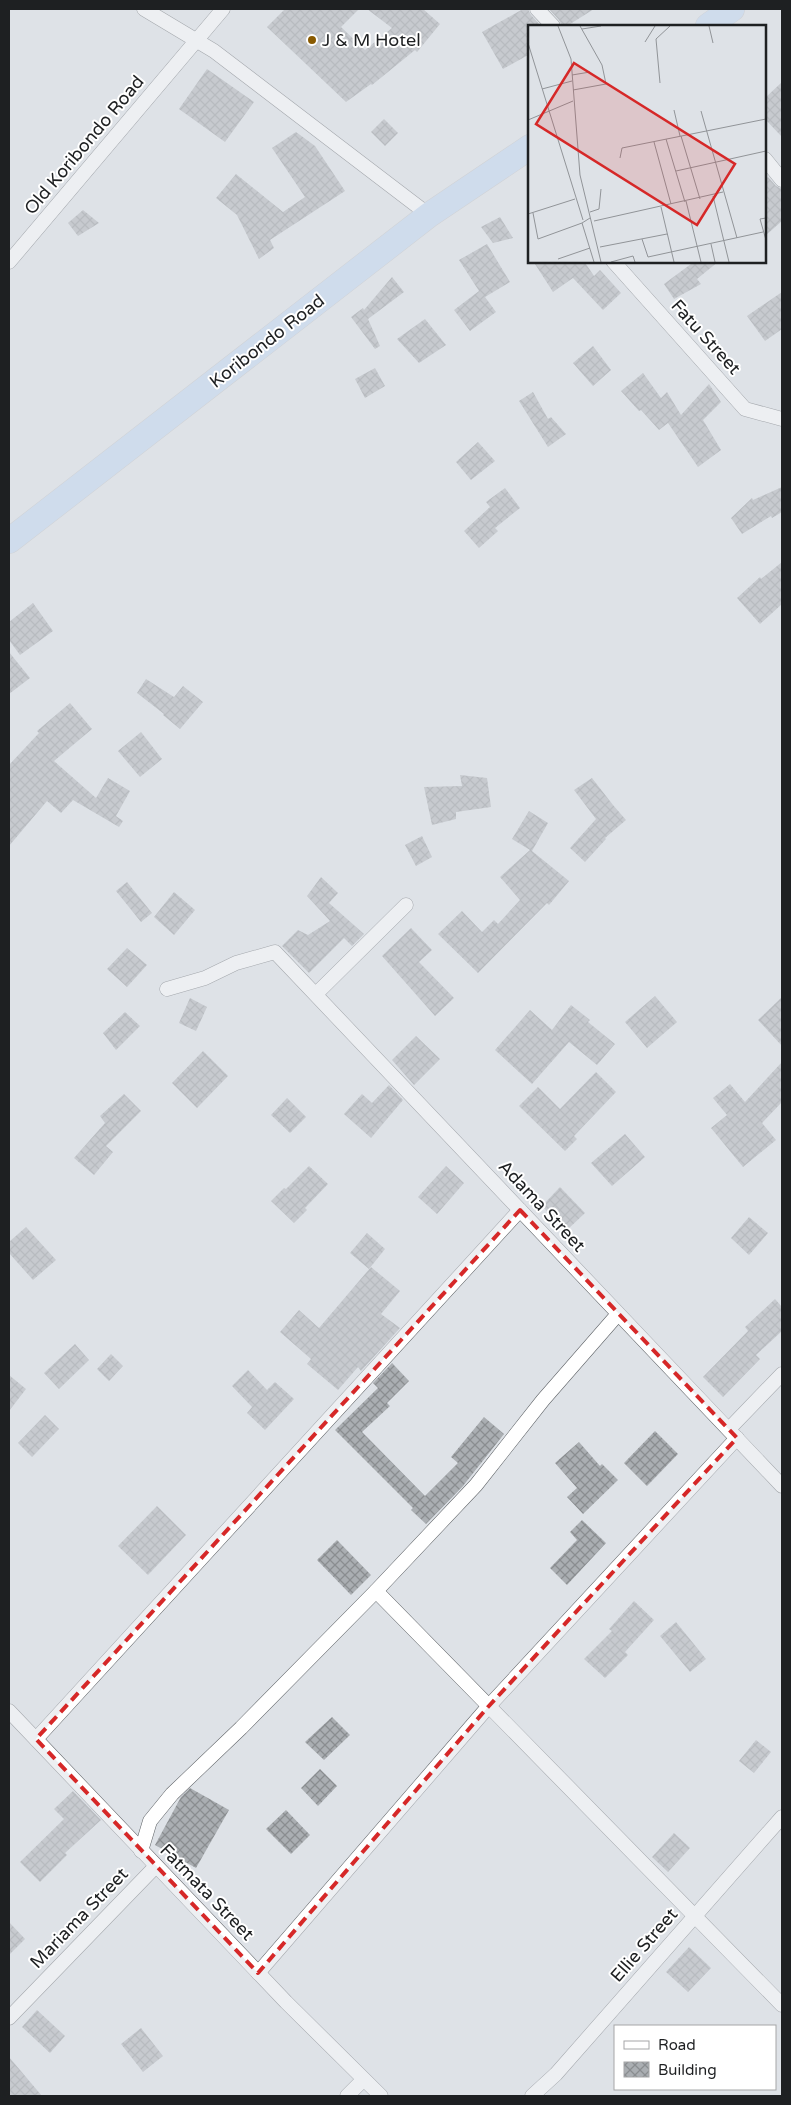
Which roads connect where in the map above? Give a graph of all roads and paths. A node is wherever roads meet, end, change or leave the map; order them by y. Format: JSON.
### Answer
{"nodes":[{"id":1,"x":144,"y":9,"type":"edge"},
{"id":2,"x":223,"y":9,"type":"edge"},
{"id":3,"x":537,"y":9,"type":"edge"},
{"id":4,"x":732,"y":9,"type":"edge"},
{"id":5,"x":553,"y":25,"type":"edge"},
{"id":6,"x":709,"y":25,"type":"edge"},
{"id":7,"x":191,"y":46,"type":"junction"},
{"id":8,"x":528,"y":148,"type":"edge"},
{"id":9,"x":766,"y":160,"type":"edge"},
{"id":10,"x":782,"y":180,"type":"edge"},
{"id":11,"x":428,"y":215,"type":"junction"},
{"id":12,"x":9,"y":262,"type":"edge"},
{"id":13,"x":614,"y":262,"type":"edge"},
{"id":14,"x":782,"y":419,"type":"edge"},
{"id":15,"x":9,"y":541,"type":"edge"},
{"id":16,"x":406,"y":905,"type":"dead end"},
{"id":17,"x":167,"y":989,"type":"dead end"},
{"id":18,"x":316,"y":994,"type":"junction"},
{"id":19,"x":520,"y":1210,"type":"junction"},
{"id":20,"x":618,"y":1314,"type":"junction"},
{"id":21,"x":782,"y":1374,"type":"edge"},
{"id":22,"x":733,"y":1433,"type":"junction"},
{"id":23,"x":782,"y":1486,"type":"edge"},
{"id":24,"x":376,"y":1591,"type":"junction"},
{"id":25,"x":488,"y":1707,"type":"junction"},
{"id":26,"x":9,"y":1711,"type":"edge"},
{"id":27,"x":36,"y":1739,"type":"junction"},
{"id":28,"x":782,"y":1817,"type":"edge"},
{"id":29,"x":141,"y":1851,"type":"junction"},
{"id":30,"x":156,"y":1866,"type":"junction"},
{"id":31,"x":695,"y":1916,"type":"junction"},
{"id":32,"x":258,"y":1973,"type":"junction"},
{"id":33,"x":782,"y":2004,"type":"edge"},
{"id":34,"x":9,"y":2018,"type":"edge"},
{"id":35,"x":363,"y":2080,"type":"junction"},
{"id":36,"x":347,"y":2096,"type":"edge"},
{"id":37,"x":381,"y":2096,"type":"edge"},
{"id":38,"x":532,"y":2096,"type":"edge"}],
"edges":[{"from":1,"to":7,"type":"street"},
{"from":2,"to":7,"type":"street","name":"Old Koribondo Road"},
{"from":3,"to":5,"type":"street"},
{"from":4,"to":6,"type":"highway"},
{"from":7,"to":11,"type":"street"},
{"from":7,"to":12,"type":"street","name":"Old Koribondo Road"},
{"from":8,"to":11,"type":"highway","name":"Koribondo Road"},
{"from":9,"to":10,"type":"street"},
{"from":11,"to":15,"type":"highway","name":"Koribondo Road"},
{"from":13,"to":14,"type":"street","name":"Fatu Street"},
{"from":16,"to":18,"type":"street"},
{"from":17,"to":18,"type":"street","name":"Adama Street"},
{"from":18,"to":19,"type":"street","name":"Adama Street"},
{"from":19,"to":20,"type":"street","name":"Adama Street"},
{"from":19,"to":27,"type":"street"},
{"from":20,"to":22,"type":"street","name":"Adama Street"},
{"from":20,"to":24,"type":"street"},
{"from":21,"to":22,"type":"street"},
{"from":22,"to":23,"type":"street","name":"Adama Street"},
{"from":22,"to":25,"type":"street"},
{"from":24,"to":25,"type":"street"},
{"from":24,"to":29,"type":"street"},
{"from":25,"to":31,"type":"street"},
{"from":25,"to":32,"type":"street"},
{"from":26,"to":27,"type":"street","name":"Fatmata Street"},
{"from":27,"to":29,"type":"street","name":"Fatmata Street"},
{"from":28,"to":31,"type":"street","name":"Ellie Street"},
{"from":29,"to":30,"type":"street","name":"Fatmata Street"},
{"from":30,"to":32,"type":"street","name":"Fatmata Street"},
{"from":30,"to":34,"type":"street","name":"Mariama Street"},
{"from":31,"to":33,"type":"street"},
{"from":31,"to":38,"type":"street","name":"Ellie Street"},
{"from":32,"to":35,"type":"street","name":"Fatmata Street"},
{"from":35,"to":36,"type":"street"},
{"from":35,"to":37,"type":"street","name":"Fatmata Street"}]}
